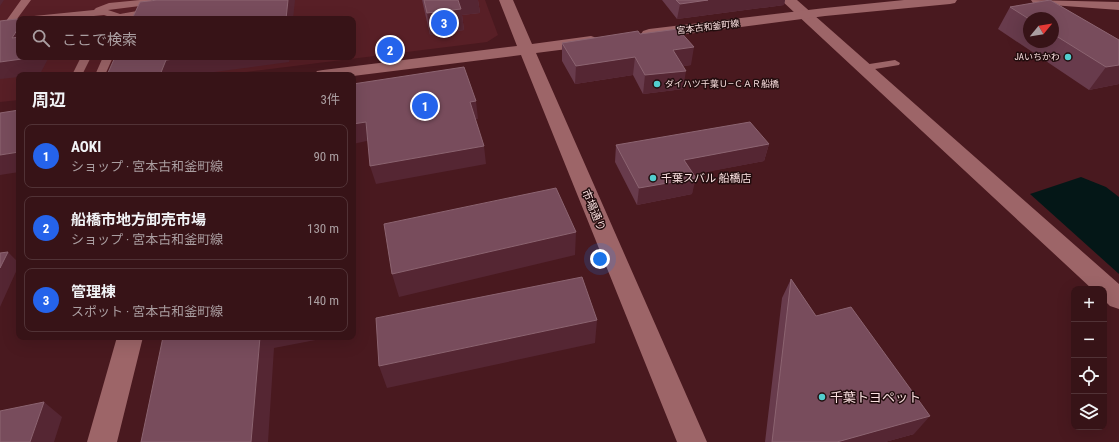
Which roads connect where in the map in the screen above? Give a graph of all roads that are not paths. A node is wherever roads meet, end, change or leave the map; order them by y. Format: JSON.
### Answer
{"nodes":[{"id":1,"x":26,"y":0,"type":"edge"},
{"id":2,"x":506,"y":0,"type":"edge"},
{"id":3,"x":788,"y":0,"type":"edge"},
{"id":4,"x":950,"y":0,"type":"edge"},
{"id":5,"x":1039,"y":0,"type":"edge"},
{"id":6,"x":159,"y":4,"type":"edge"},
{"id":7,"x":1119,"y":6,"type":"edge"},
{"id":8,"x":141,"y":8,"type":"junction"},
{"id":9,"x":93,"y":12,"type":"junction"},
{"id":10,"x":804,"y":15,"type":"junction"},
{"id":11,"x":18,"y":16,"type":"edge"},
{"id":12,"x":59,"y":16,"type":"edge"},
{"id":13,"x":100,"y":16,"type":"edge"},
{"id":14,"x":115,"y":16,"type":"edge"},
{"id":15,"x":124,"y":16,"type":"edge"},
{"id":16,"x":0,"y":19,"type":"edge"},
{"id":17,"x":16,"y":19,"type":"edge"},
{"id":18,"x":634,"y":36,"type":"edge"},
{"id":19,"x":604,"y":40,"type":"edge"},
{"id":20,"x":526,"y":49,"type":"junction"},
{"id":21,"x":84,"y":60,"type":"edge"},
{"id":22,"x":107,"y":60,"type":"edge"},
{"id":23,"x":895,"y":63,"type":"dead end"},
{"id":24,"x":864,"y":68,"type":"junction"},
{"id":25,"x":78,"y":72,"type":"edge"},
{"id":26,"x":101,"y":72,"type":"edge"},
{"id":27,"x":346,"y":72,"type":"edge"},
{"id":28,"x":1119,"y":299,"type":"edge"},
{"id":29,"x":129,"y":340,"type":"edge"},
{"id":30,"x":102,"y":442,"type":"edge"},
{"id":31,"x":692,"y":442,"type":"edge"}],
"edges":[{"from":1,"to":11,"type":"lane"},
{"from":2,"to":20,"type":"street","name":"市場通り"},
{"from":3,"to":10,"type":"street"},
{"from":4,"to":10,"type":"street","name":"宮本古和釜町線"},
{"from":5,"to":7,"type":"street"},
{"from":6,"to":8,"type":"lane"},
{"from":8,"to":9,"type":"lane"},
{"from":8,"to":15,"type":"lane"},
{"from":9,"to":12,"type":"lane"},
{"from":9,"to":13,"type":"lane"},
{"from":9,"to":14,"type":"lane"},
{"from":10,"to":18,"type":"street","name":"宮本古和釜町線"},
{"from":10,"to":24,"type":"street"},
{"from":16,"to":17,"type":"lane"},
{"from":19,"to":20,"type":"street"},
{"from":20,"to":27,"type":"street"},
{"from":20,"to":31,"type":"street","name":"市場通り"},
{"from":21,"to":25,"type":"lane"},
{"from":22,"to":26,"type":"lane"},
{"from":23,"to":24,"type":"lane"},
{"from":24,"to":28,"type":"street"},
{"from":29,"to":30,"type":"street"}]}
